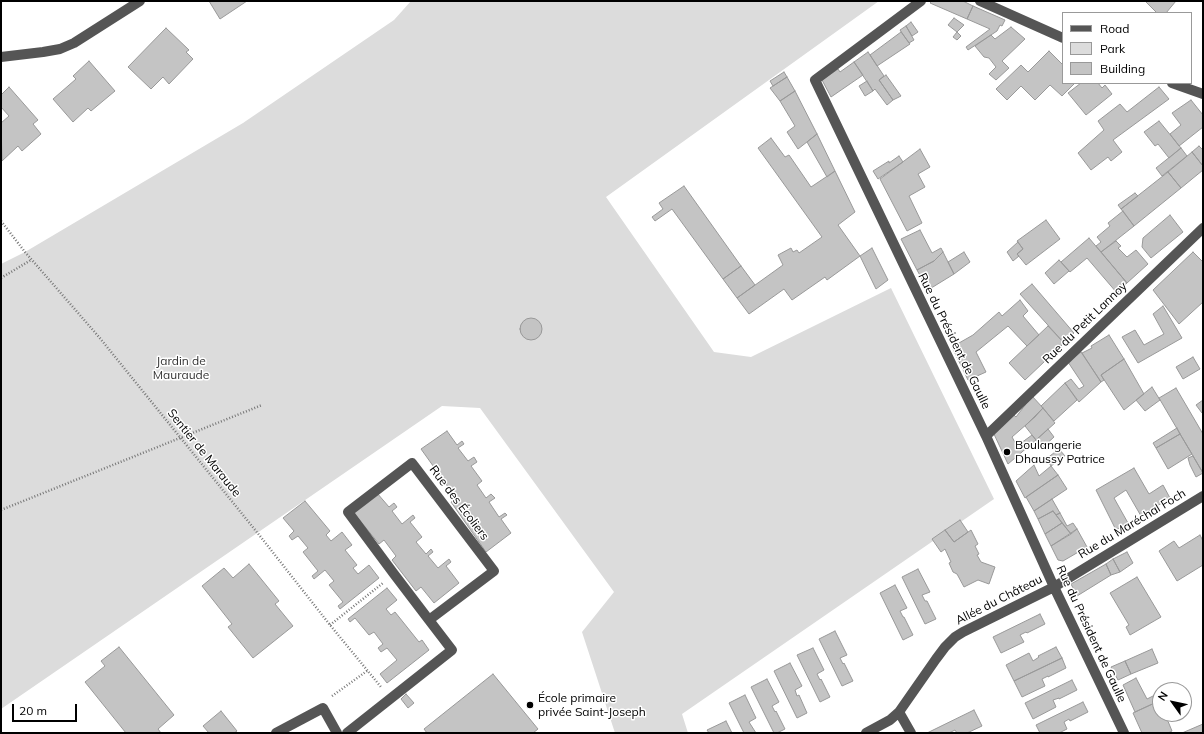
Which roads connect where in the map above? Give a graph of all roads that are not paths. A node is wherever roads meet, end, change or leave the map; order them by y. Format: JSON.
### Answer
{"nodes":[{"id":1,"x":140,"y":1,"type":"edge"},
{"id":2,"x":921,"y":1,"type":"edge"},
{"id":3,"x":980,"y":1,"type":"edge"},
{"id":4,"x":1062,"y":38,"type":"edge"},
{"id":5,"x":1,"y":57,"type":"edge"},
{"id":6,"x":1175,"y":84,"type":"edge"},
{"id":7,"x":1203,"y":94,"type":"edge"},
{"id":8,"x":1203,"y":228,"type":"edge"},
{"id":9,"x":986,"y":436,"type":"junction"},
{"id":10,"x":1203,"y":496,"type":"edge"},
{"id":11,"x":1054,"y":587,"type":"junction"},
{"id":12,"x":429,"y":620,"type":"junction"},
{"id":13,"x":899,"y":712,"type":"junction"},
{"id":14,"x":276,"y":733,"type":"edge"},
{"id":15,"x":337,"y":733,"type":"edge"},
{"id":16,"x":347,"y":733,"type":"edge"},
{"id":17,"x":866,"y":733,"type":"edge"},
{"id":18,"x":912,"y":733,"type":"edge"},
{"id":19,"x":1124,"y":733,"type":"edge"}],
"edges":[{"from":1,"to":5,"type":"street"},
{"from":2,"to":9,"type":"street","name":"Rue du Président de Gaulle"},
{"from":3,"to":4,"type":"street"},
{"from":6,"to":7,"type":"street"},
{"from":8,"to":9,"type":"street","name":"Rue du Petit Lannoy"},
{"from":9,"to":11,"type":"street","name":"Rue du Président de Gaulle"},
{"from":10,"to":11,"type":"street","name":"Rue du Maréchal Foch"},
{"from":11,"to":13,"type":"street","name":"Allée du Château"},
{"from":11,"to":19,"type":"street","name":"Rue du Président de Gaulle"},
{"from":12,"to":12,"type":"street","name":"Rue des Écoliers"},
{"from":12,"to":16,"type":"street","name":"Rue des Écoliers"},
{"from":13,"to":17,"type":"street","name":"Allée du Château"},
{"from":13,"to":18,"type":"street"},
{"from":14,"to":15,"type":"street"}]}
